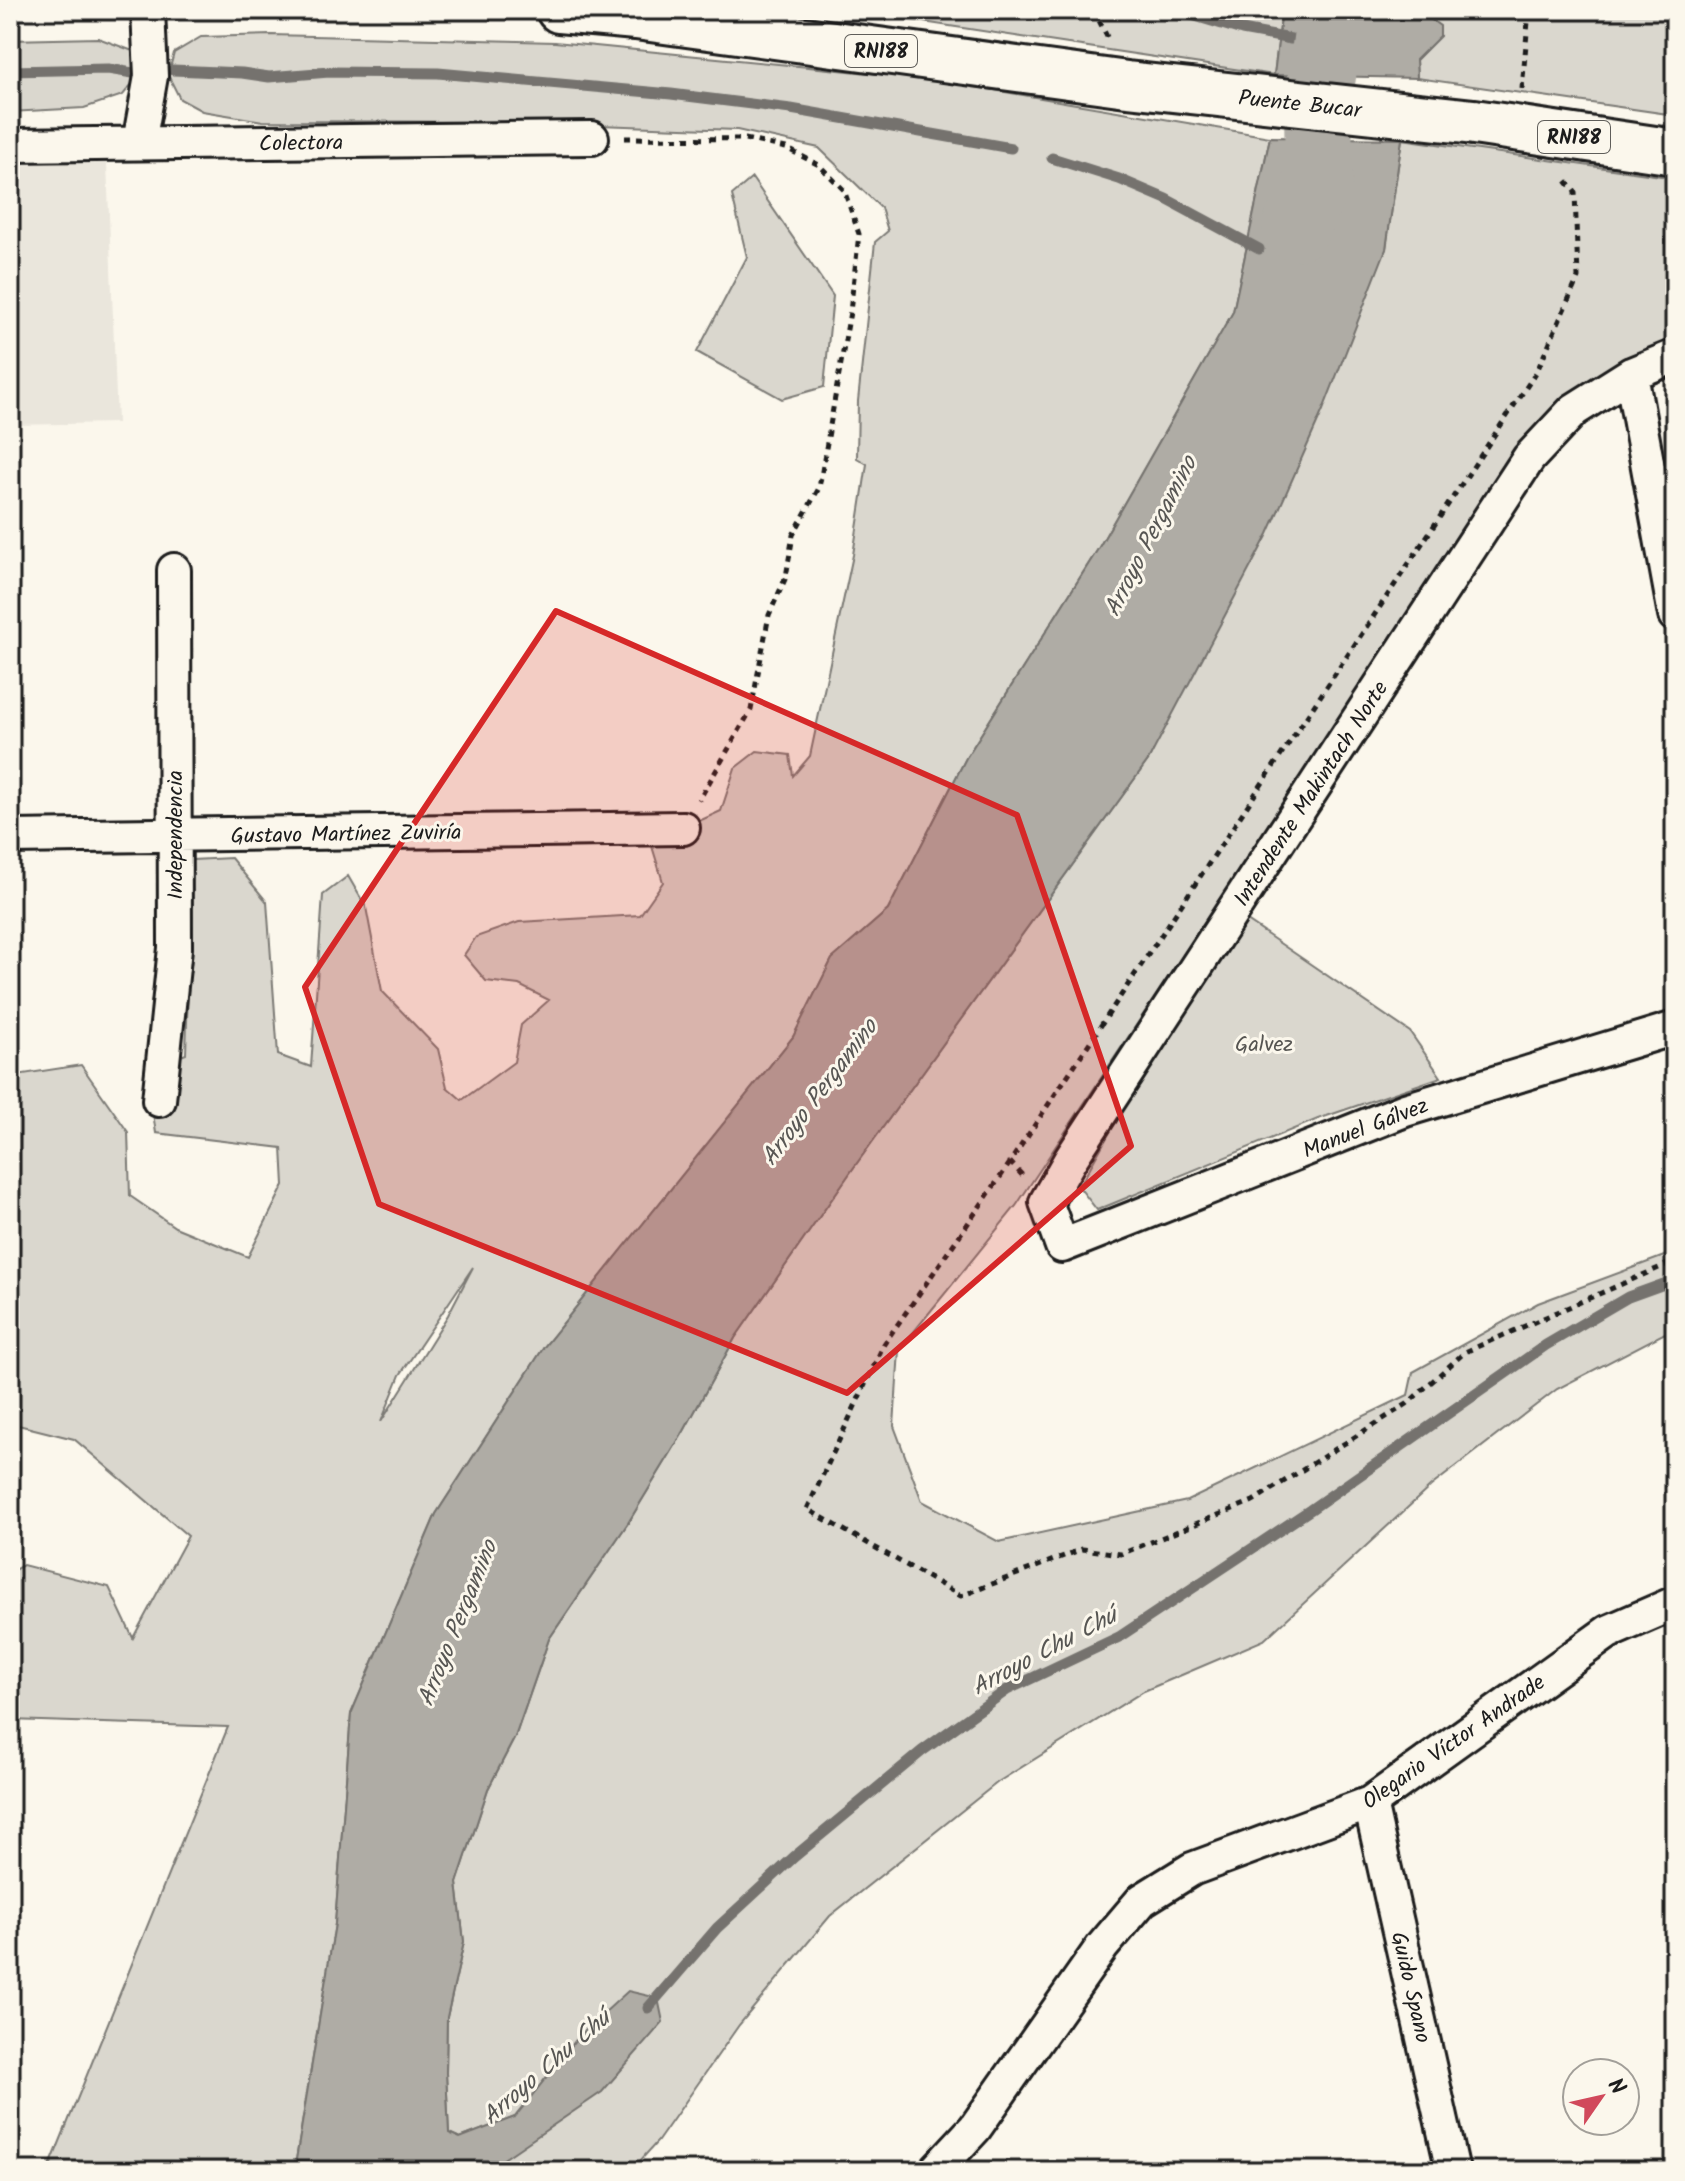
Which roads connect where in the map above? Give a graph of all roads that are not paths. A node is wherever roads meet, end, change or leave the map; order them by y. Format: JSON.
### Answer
{"nodes":[{"id":1,"x":148,"y":10,"type":"edge"},
{"id":2,"x":559,"y":10,"type":"edge"},
{"id":3,"x":635,"y":14,"type":"edge"},
{"id":4,"x":592,"y":138,"type":"road end"},
{"id":5,"x":139,"y":143,"type":"junction"},
{"id":6,"x":10,"y":145,"type":"edge"},
{"id":7,"x":1675,"y":152,"type":"edge"},
{"id":8,"x":1675,"y":356,"type":"edge"},
{"id":9,"x":1631,"y":374,"type":"junction"},
{"id":10,"x":174,"y":570,"type":"dead end"},
{"id":11,"x":1675,"y":615,"type":"edge"},
{"id":12,"x":683,"y":828,"type":"road end"},
{"id":13,"x":174,"y":835,"type":"junction"},
{"id":14,"x":10,"y":837,"type":"edge"},
{"id":15,"x":1675,"y":1028,"type":"edge"},
{"id":16,"x":159,"y":1100,"type":"dead end"},
{"id":17,"x":1062,"y":1246,"type":"joint"},
{"id":18,"x":1675,"y":1603,"type":"edge"},
{"id":19,"x":1370,"y":1803,"type":"junction"},
{"id":20,"x":935,"y":2171,"type":"edge"},
{"id":21,"x":1453,"y":2171,"type":"edge"}],
"edges":[{"from":1,"to":5,"type":"street"},
{"from":2,"to":3,"type":"highway","number":"RN188"},
{"from":3,"to":7,"type":"highway","name":"Puente Bucar","number":"RN188","bridge":true},
{"from":4,"to":5,"type":"street","name":"Colectora"},
{"from":5,"to":6,"type":"street","name":"Colectora"},
{"from":8,"to":9,"type":"street","name":"Intendente Makintach Norte"},
{"from":9,"to":11,"type":"street"},
{"from":9,"to":17,"type":"street","name":"Intendente Makintach Norte"},
{"from":10,"to":13,"type":"street","name":"Independencia"},
{"from":12,"to":13,"type":"street","name":"Gustavo Martínez Zuviría"},
{"from":13,"to":14,"type":"street","name":"Gustavo Martínez Zuviría"},
{"from":13,"to":16,"type":"street","name":"Independencia"},
{"from":15,"to":17,"type":"street","name":"Manuel Gálvez"},
{"from":18,"to":19,"type":"street","name":"Olegario Víctor Andrade"},
{"from":19,"to":20,"type":"street","name":"Olegario Víctor Andrade"},
{"from":19,"to":21,"type":"street","name":"Guido Spano"}]}
